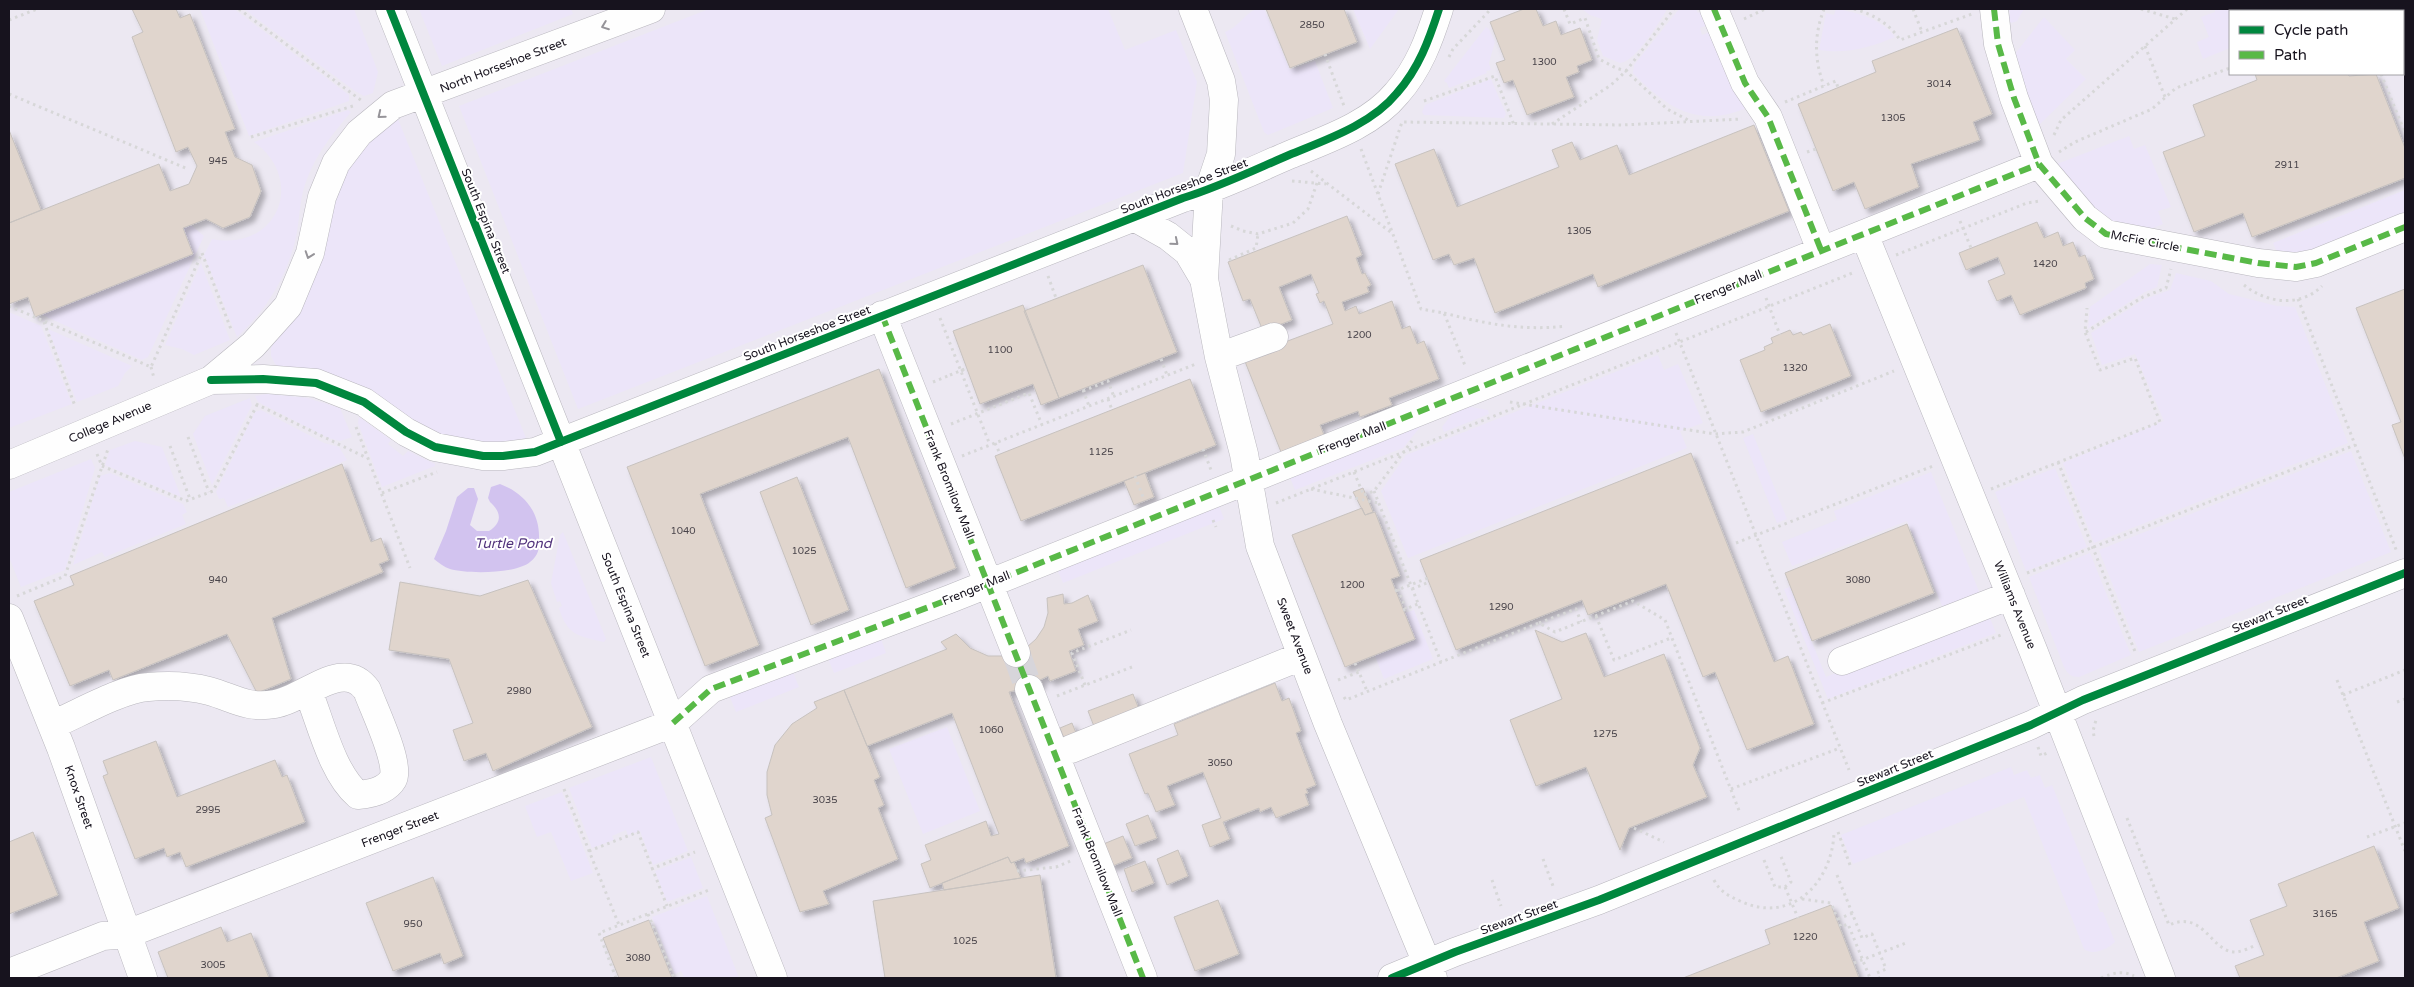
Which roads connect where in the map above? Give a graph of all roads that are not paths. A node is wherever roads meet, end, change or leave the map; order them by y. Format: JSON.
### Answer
{"nodes":[{"id":1,"x":390,"y":9,"type":"edge"},
{"id":2,"x":651,"y":9,"type":"edge"},
{"id":3,"x":1193,"y":9,"type":"edge"},
{"id":4,"x":1439,"y":9,"type":"edge"},
{"id":5,"x":1714,"y":9,"type":"edge"},
{"id":6,"x":1995,"y":16,"type":"edge"},
{"id":7,"x":424,"y":94,"type":"junction"},
{"id":8,"x":2040,"y":164,"type":"junction"},
{"id":9,"x":1209,"y":190,"type":"junction"},
{"id":10,"x":1134,"y":217,"type":"junction"},
{"id":11,"x":2405,"y":227,"type":"edge"},
{"id":12,"x":1864,"y":234,"type":"junction"},
{"id":13,"x":1821,"y":250,"type":"junction"},
{"id":14,"x":1204,"y":279,"type":"junction"},
{"id":15,"x":882,"y":316,"type":"junction"},
{"id":16,"x":1274,"y":337,"type":"dead end"},
{"id":17,"x":1208,"y":360,"type":"junction"},
{"id":18,"x":211,"y":380,"type":"junction"},
{"id":19,"x":561,"y":442,"type":"junction"},
{"id":20,"x":9,"y":465,"type":"edge"},
{"id":21,"x":1249,"y":478,"type":"junction"},
{"id":22,"x":2405,"y":573,"type":"edge"},
{"id":23,"x":988,"y":582,"type":"junction"},
{"id":24,"x":2018,"y":584,"type":"junction"},
{"id":25,"x":9,"y":618,"type":"edge"},
{"id":26,"x":1016,"y":653,"type":"tunnel mouth"},
{"id":27,"x":1302,"y":656,"type":"junction"},
{"id":28,"x":1842,"y":661,"type":"dead end"},
{"id":29,"x":308,"y":691,"type":"dead end"},
{"id":30,"x":1032,"y":697,"type":"tunnel mouth"},
{"id":31,"x":2056,"y":713,"type":"junction"},
{"id":32,"x":673,"y":723,"type":"junction"},
{"id":33,"x":52,"y":725,"type":"junction"},
{"id":34,"x":1071,"y":749,"type":"dead end"},
{"id":35,"x":127,"y":934,"type":"junction"},
{"id":36,"x":1430,"y":971,"type":"edge"},
{"id":37,"x":9,"y":973,"type":"edge"},
{"id":38,"x":143,"y":978,"type":"edge"},
{"id":39,"x":773,"y":978,"type":"edge"},
{"id":40,"x":1143,"y":978,"type":"edge"},
{"id":41,"x":1392,"y":978,"type":"edge"},
{"id":42,"x":2161,"y":978,"type":"edge"}],
"edges":[{"from":1,"to":7,"type":"street","name":"South Espina Street"},
{"from":2,"to":7,"type":"street","name":"North Horseshoe Street","one_way":true},
{"from":3,"to":9,"type":"street","name":"Sweet Avenue"},
{"from":4,"to":9,"type":"street","name":"South Horseshoe Street"},
{"from":5,"to":13,"type":"street"},
{"from":6,"to":8,"type":"street","name":"McFie Circle"},
{"from":7,"to":18,"type":"street","name":"North Horseshoe Street","one_way":true},
{"from":7,"to":19,"type":"street","name":"South Espina Street"},
{"from":8,"to":11,"type":"street","name":"McFie Circle"},
{"from":8,"to":12,"type":"street","name":"Frenger Mall"},
{"from":9,"to":10,"type":"street","name":"South Horseshoe Street"},
{"from":9,"to":14,"type":"street","name":"Sweet Avenue"},
{"from":10,"to":14,"type":"street","name":"Sweet Avenue","one_way":true},
{"from":10,"to":15,"type":"street","name":"South Horseshoe Street"},
{"from":12,"to":13,"type":"street","name":"Frenger Mall"},
{"from":12,"to":24,"type":"street","name":"Williams Avenue"},
{"from":13,"to":21,"type":"street","name":"Frenger Mall"},
{"from":14,"to":17,"type":"street","name":"Sweet Avenue"},
{"from":15,"to":19,"type":"street","name":"South Horseshoe Street"},
{"from":15,"to":23,"type":"street","name":"Frank Bromilow Mall"},
{"from":16,"to":17,"type":"street"},
{"from":17,"to":21,"type":"street","name":"Sweet Avenue"},
{"from":18,"to":19,"type":"street","name":"South Horseshoe Street"},
{"from":18,"to":20,"type":"street","name":"College Avenue"},
{"from":19,"to":32,"type":"street","name":"South Espina Street"},
{"from":21,"to":23,"type":"street","name":"Frenger Mall"},
{"from":21,"to":27,"type":"street","name":"Sweet Avenue"},
{"from":22,"to":31,"type":"street","name":"Stewart Street"},
{"from":23,"to":26,"type":"street","name":"Frank Bromilow Mall"},
{"from":23,"to":32,"type":"street","name":"Frenger Mall"},
{"from":24,"to":28,"type":"street"},
{"from":24,"to":31,"type":"street","name":"Williams Avenue"},
{"from":25,"to":33,"type":"street","name":"Knox Street"},
{"from":27,"to":34,"type":"street"},
{"from":27,"to":36,"type":"street","name":"Sweet Avenue"},
{"from":29,"to":33,"type":"street"},
{"from":30,"to":40,"type":"street","name":"Frank Bromilow Mall"},
{"from":31,"to":36,"type":"street","name":"Stewart Street"},
{"from":31,"to":42,"type":"street","name":"Williams Avenue"},
{"from":32,"to":35,"type":"street","name":"Frenger Street"},
{"from":32,"to":39,"type":"street","name":"South Espina Street"},
{"from":33,"to":35,"type":"street","name":"Knox Street"},
{"from":35,"to":37,"type":"street","name":"Frenger Street"},
{"from":35,"to":38,"type":"street","name":"Knox Street"},
{"from":36,"to":41,"type":"street","name":"Stewart Street"}]}
